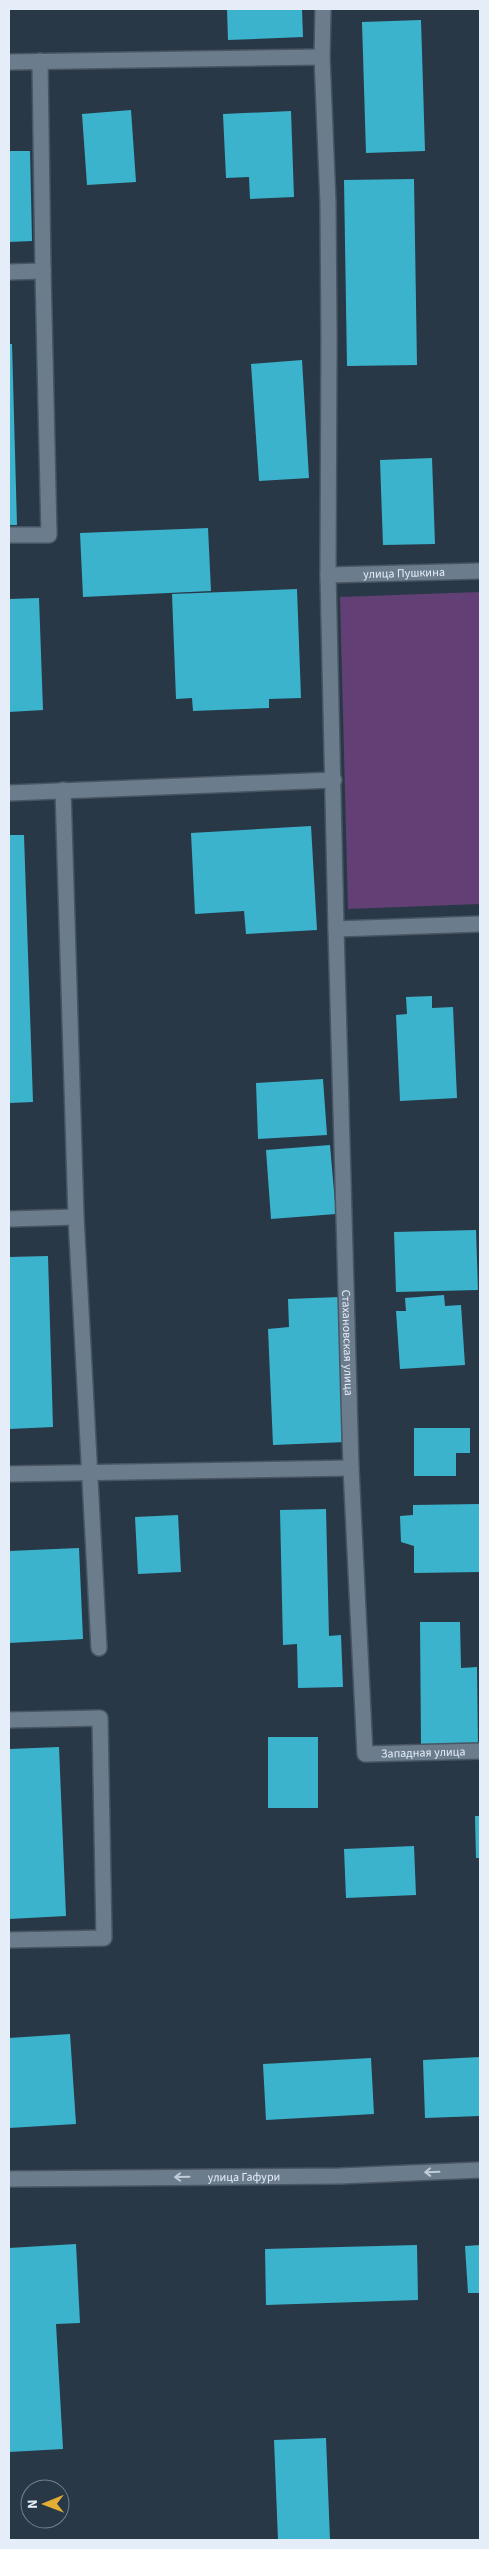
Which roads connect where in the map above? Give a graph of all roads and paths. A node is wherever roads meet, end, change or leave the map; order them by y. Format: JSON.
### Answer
{"nodes":[{"id":1,"x":323,"y":9,"type":"edge"},
{"id":2,"x":322,"y":57,"type":"junction"},
{"id":3,"x":40,"y":61,"type":"junction"},
{"id":4,"x":9,"y":62,"type":"edge"},
{"id":5,"x":44,"y":271,"type":"junction"},
{"id":6,"x":9,"y":272,"type":"edge"},
{"id":7,"x":9,"y":535,"type":"edge"},
{"id":8,"x":480,"y":571,"type":"edge"},
{"id":9,"x":328,"y":575,"type":"junction"},
{"id":10,"x":334,"y":780,"type":"junction"},
{"id":11,"x":63,"y":790,"type":"junction"},
{"id":12,"x":9,"y":793,"type":"edge"},
{"id":13,"x":480,"y":924,"type":"edge"},
{"id":14,"x":336,"y":929,"type":"junction"},
{"id":15,"x":76,"y":1217,"type":"junction"},
{"id":16,"x":9,"y":1219,"type":"edge"},
{"id":17,"x":352,"y":1468,"type":"junction"},
{"id":18,"x":91,"y":1472,"type":"junction"},
{"id":19,"x":9,"y":1474,"type":"edge"},
{"id":20,"x":99,"y":1648,"type":"dead end"},
{"id":21,"x":9,"y":1720,"type":"edge"},
{"id":22,"x":480,"y":1751,"type":"edge"},
{"id":23,"x":365,"y":1754,"type":"joint"},
{"id":24,"x":9,"y":1940,"type":"edge"},
{"id":25,"x":480,"y":2170,"type":"edge"},
{"id":26,"x":9,"y":2179,"type":"edge"}],
"edges":[{"from":1,"to":2,"type":"street","name":"Стахановская улица"},
{"from":2,"to":3,"type":"street"},
{"from":2,"to":9,"type":"street","name":"Стахановская улица"},
{"from":3,"to":4,"type":"street"},
{"from":3,"to":5,"type":"street"},
{"from":5,"to":6,"type":"street"},
{"from":5,"to":7,"type":"street"},
{"from":8,"to":9,"type":"street","name":"улица Пушкина"},
{"from":9,"to":10,"type":"street","name":"Стахановская улица"},
{"from":10,"to":11,"type":"street"},
{"from":10,"to":14,"type":"street","name":"Стахановская улица"},
{"from":11,"to":12,"type":"street"},
{"from":11,"to":15,"type":"street"},
{"from":13,"to":14,"type":"street"},
{"from":14,"to":17,"type":"street","name":"Стахановская улица"},
{"from":15,"to":16,"type":"street"},
{"from":15,"to":18,"type":"street"},
{"from":17,"to":18,"type":"street"},
{"from":17,"to":23,"type":"street","name":"Стахановская улица"},
{"from":18,"to":19,"type":"street"},
{"from":18,"to":20,"type":"street"},
{"from":21,"to":24,"type":"street"},
{"from":22,"to":23,"type":"street","name":"Западная улица"},
{"from":25,"to":26,"type":"street","name":"улица Гафури","one_way":true}]}
